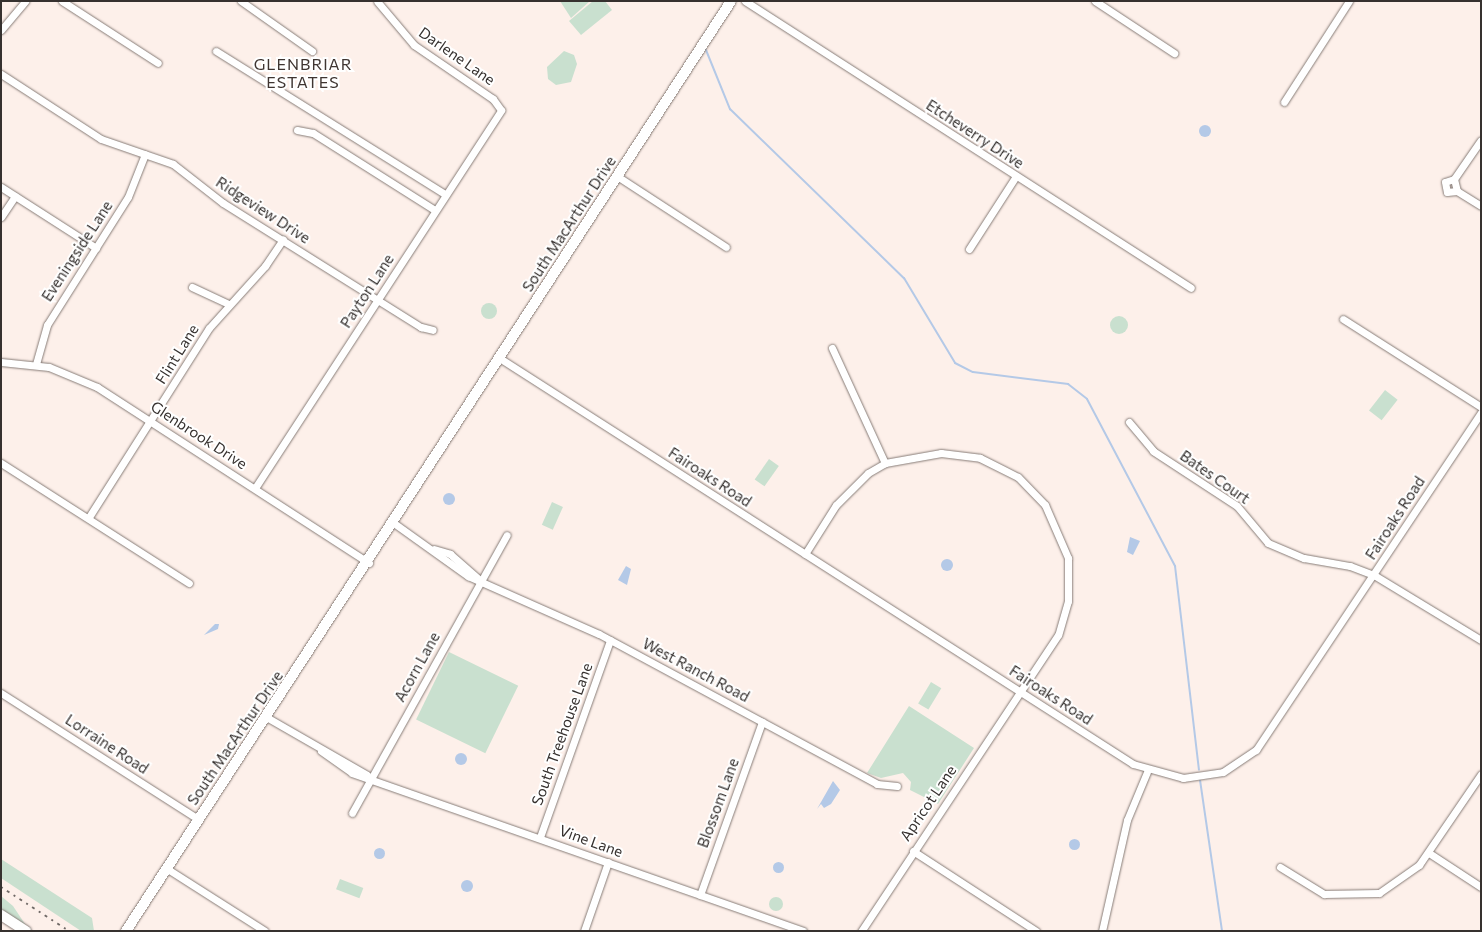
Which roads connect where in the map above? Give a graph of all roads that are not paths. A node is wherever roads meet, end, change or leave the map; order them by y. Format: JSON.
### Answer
{"nodes":[{"id":1,"x":25,"y":1,"type":"edge"},
{"id":2,"x":62,"y":1,"type":"edge"},
{"id":3,"x":240,"y":1,"type":"edge"},
{"id":4,"x":377,"y":1,"type":"edge"},
{"id":5,"x":731,"y":1,"type":"edge"},
{"id":6,"x":745,"y":1,"type":"edge"},
{"id":7,"x":1095,"y":1,"type":"edge"},
{"id":8,"x":1349,"y":1,"type":"edge"},
{"id":9,"x":1,"y":30,"type":"edge"},
{"id":10,"x":216,"y":51,"type":"dead end"},
{"id":11,"x":312,"y":51,"type":"dead end"},
{"id":12,"x":1174,"y":53,"type":"dead end"},
{"id":13,"x":158,"y":63,"type":"dead end"},
{"id":14,"x":1,"y":74,"type":"edge"},
{"id":15,"x":1284,"y":102,"type":"dead end"},
{"id":16,"x":501,"y":110,"type":"joint"},
{"id":17,"x":297,"y":130,"type":"dead end"},
{"id":18,"x":1481,"y":140,"type":"edge"},
{"id":19,"x":145,"y":154,"type":"junction"},
{"id":20,"x":617,"y":176,"type":"junction"},
{"id":21,"x":1016,"y":176,"type":"junction"},
{"id":22,"x":1454,"y":179,"type":"junction"},
{"id":23,"x":1,"y":187,"type":"edge"},
{"id":24,"x":1457,"y":191,"type":"junction"},
{"id":25,"x":445,"y":194,"type":"junction"},
{"id":26,"x":15,"y":196,"type":"junction"},
{"id":27,"x":1481,"y":206,"type":"edge"},
{"id":28,"x":435,"y":210,"type":"junction"},
{"id":29,"x":1,"y":217,"type":"edge"},
{"id":30,"x":283,"y":238,"type":"junction"},
{"id":31,"x":726,"y":247,"type":"dead end"},
{"id":32,"x":96,"y":248,"type":"junction"},
{"id":33,"x":969,"y":249,"type":"dead end"},
{"id":34,"x":192,"y":287,"type":"dead end"},
{"id":35,"x":1191,"y":288,"type":"dead end"},
{"id":36,"x":378,"y":300,"type":"junction"},
{"id":37,"x":228,"y":304,"type":"junction"},
{"id":38,"x":1343,"y":319,"type":"dead end"},
{"id":39,"x":433,"y":330,"type":"dead end"},
{"id":40,"x":832,"y":348,"type":"dead end"},
{"id":41,"x":500,"y":359,"type":"junction"},
{"id":42,"x":1,"y":362,"type":"edge"},
{"id":43,"x":36,"y":364,"type":"junction"},
{"id":44,"x":1481,"y":406,"type":"edge"},
{"id":45,"x":1481,"y":412,"type":"edge"},
{"id":46,"x":151,"y":421,"type":"junction"},
{"id":47,"x":1129,"y":422,"type":"dead end"},
{"id":48,"x":885,"y":462,"type":"junction"},
{"id":49,"x":1,"y":463,"type":"edge"},
{"id":50,"x":256,"y":488,"type":"junction"},
{"id":51,"x":89,"y":518,"type":"junction"},
{"id":52,"x":395,"y":524,"type":"junction"},
{"id":53,"x":507,"y":535,"type":"dead end"},
{"id":54,"x":805,"y":554,"type":"junction"},
{"id":55,"x":369,"y":563,"type":"junction"},
{"id":56,"x":1374,"y":575,"type":"junction"},
{"id":57,"x":480,"y":580,"type":"junction"},
{"id":58,"x":189,"y":583,"type":"dead end"},
{"id":59,"x":610,"y":640,"type":"junction"},
{"id":60,"x":1481,"y":640,"type":"edge"},
{"id":61,"x":1020,"y":692,"type":"junction"},
{"id":62,"x":1,"y":693,"type":"edge"},
{"id":63,"x":268,"y":718,"type":"junction"},
{"id":64,"x":762,"y":722,"type":"junction"},
{"id":65,"x":1147,"y":772,"type":"junction"},
{"id":66,"x":1481,"y":774,"type":"edge"},
{"id":67,"x":370,"y":778,"type":"junction"},
{"id":68,"x":897,"y":786,"type":"dead end"},
{"id":69,"x":352,"y":813,"type":"dead end"},
{"id":70,"x":198,"y":819,"type":"junction"},
{"id":71,"x":540,"y":838,"type":"junction"},
{"id":72,"x":912,"y":851,"type":"junction"},
{"id":73,"x":1429,"y":853,"type":"junction"},
{"id":74,"x":608,"y":862,"type":"junction"},
{"id":75,"x":1280,"y":867,"type":"dead end"},
{"id":76,"x":166,"y":868,"type":"junction"},
{"id":77,"x":1481,"y":887,"type":"edge"},
{"id":78,"x":700,"y":895,"type":"junction"},
{"id":79,"x":1,"y":915,"type":"edge"},
{"id":80,"x":26,"y":931,"type":"edge"},
{"id":81,"x":126,"y":931,"type":"edge"},
{"id":82,"x":266,"y":931,"type":"edge"},
{"id":83,"x":584,"y":931,"type":"edge"},
{"id":84,"x":803,"y":931,"type":"edge"},
{"id":85,"x":861,"y":931,"type":"edge"},
{"id":86,"x":1036,"y":931,"type":"edge"},
{"id":87,"x":1102,"y":931,"type":"edge"}],
"edges":[{"from":1,"to":9,"type":"street"},
{"from":2,"to":13,"type":"street"},
{"from":3,"to":11,"type":"street"},
{"from":4,"to":16,"type":"street","name":"Darlene Lane"},
{"from":5,"to":20,"type":"street","name":"South MacArthur Drive"},
{"from":6,"to":21,"type":"street","name":"Etcheverry Drive"},
{"from":7,"to":12,"type":"street"},
{"from":8,"to":15,"type":"street"},
{"from":10,"to":25,"type":"street"},
{"from":14,"to":19,"type":"street","name":"Ridgeview Drive"},
{"from":16,"to":25,"type":"street","name":"Payton Lane"},
{"from":17,"to":28,"type":"street"},
{"from":18,"to":22,"type":"street"},
{"from":19,"to":30,"type":"street","name":"Ridgeview Drive"},
{"from":19,"to":32,"type":"street","name":"Eveningside Lane"},
{"from":20,"to":31,"type":"street"},
{"from":20,"to":41,"type":"street","name":"South MacArthur Drive"},
{"from":21,"to":33,"type":"street"},
{"from":21,"to":35,"type":"street","name":"Etcheverry Drive"},
{"from":22,"to":24,"type":"street"},
{"from":22,"to":24,"type":"street"},
{"from":23,"to":26,"type":"street"},
{"from":24,"to":27,"type":"street"},
{"from":25,"to":28,"type":"street","name":"Payton Lane"},
{"from":26,"to":29,"type":"street"},
{"from":26,"to":32,"type":"street"},
{"from":28,"to":36,"type":"street","name":"Payton Lane"},
{"from":30,"to":36,"type":"street","name":"Ridgeview Drive"},
{"from":30,"to":37,"type":"street","name":"Flint Lane"},
{"from":32,"to":43,"type":"street","name":"Eveningside Lane"},
{"from":34,"to":37,"type":"street"},
{"from":36,"to":39,"type":"street","name":"Ridgeview Drive"},
{"from":36,"to":50,"type":"street","name":"Payton Lane"},
{"from":37,"to":46,"type":"street","name":"Flint Lane"},
{"from":38,"to":44,"type":"street"},
{"from":40,"to":48,"type":"street"},
{"from":41,"to":52,"type":"street","name":"South MacArthur Drive"},
{"from":41,"to":54,"type":"street","name":"Fairoaks Road"},
{"from":42,"to":43,"type":"street","name":"Glenbrook Drive"},
{"from":43,"to":46,"type":"street","name":"Glenbrook Drive"},
{"from":45,"to":56,"type":"street","name":"Fairoaks Road"},
{"from":46,"to":50,"type":"street","name":"Glenbrook Drive"},
{"from":46,"to":51,"type":"street","name":"Flint Lane"},
{"from":47,"to":56,"type":"street","name":"Bates Court"},
{"from":48,"to":54,"type":"street"},
{"from":48,"to":61,"type":"street","name":"Apricot Lane"},
{"from":49,"to":51,"type":"street"},
{"from":50,"to":55,"type":"street","name":"Glenbrook Drive"},
{"from":51,"to":58,"type":"street"},
{"from":52,"to":55,"type":"street"},
{"from":52,"to":57,"type":"street","name":"West Ranch Road"},
{"from":53,"to":57,"type":"street","name":"Acorn Lane"},
{"from":54,"to":61,"type":"street","name":"Fairoaks Road"},
{"from":55,"to":63,"type":"street","name":"South MacArthur Drive"},
{"from":56,"to":60,"type":"street","name":"Bates Court"},
{"from":56,"to":65,"type":"street","name":"Fairoaks Road"},
{"from":57,"to":59,"type":"street","name":"West Ranch Road"},
{"from":57,"to":67,"type":"street","name":"Acorn Lane"},
{"from":59,"to":64,"type":"street","name":"West Ranch Road"},
{"from":59,"to":71,"type":"street","name":"South Treehouse Lane"},
{"from":61,"to":65,"type":"street","name":"Fairoaks Road"},
{"from":61,"to":72,"type":"street","name":"Apricot Lane"},
{"from":62,"to":70,"type":"street","name":"Lorraine Road"},
{"from":63,"to":67,"type":"street","name":"Vine Lane"},
{"from":63,"to":70,"type":"street","name":"South MacArthur Drive"},
{"from":64,"to":68,"type":"street","name":"West Ranch Road"},
{"from":64,"to":78,"type":"street","name":"Blossom Lane"},
{"from":65,"to":87,"type":"street"},
{"from":66,"to":73,"type":"street"},
{"from":67,"to":69,"type":"street","name":"Acorn Lane"},
{"from":67,"to":71,"type":"street","name":"Vine Lane"},
{"from":70,"to":76,"type":"street","name":"South MacArthur Drive"},
{"from":71,"to":74,"type":"street","name":"Vine Lane"},
{"from":72,"to":85,"type":"street","name":"Apricot Lane"},
{"from":72,"to":86,"type":"street"},
{"from":73,"to":75,"type":"street"},
{"from":73,"to":77,"type":"street"},
{"from":74,"to":78,"type":"street","name":"Vine Lane"},
{"from":74,"to":83,"type":"street"},
{"from":76,"to":81,"type":"street","name":"South MacArthur Drive"},
{"from":76,"to":82,"type":"street"},
{"from":78,"to":84,"type":"street","name":"Vine Lane"},
{"from":79,"to":80,"type":"street"}]}
